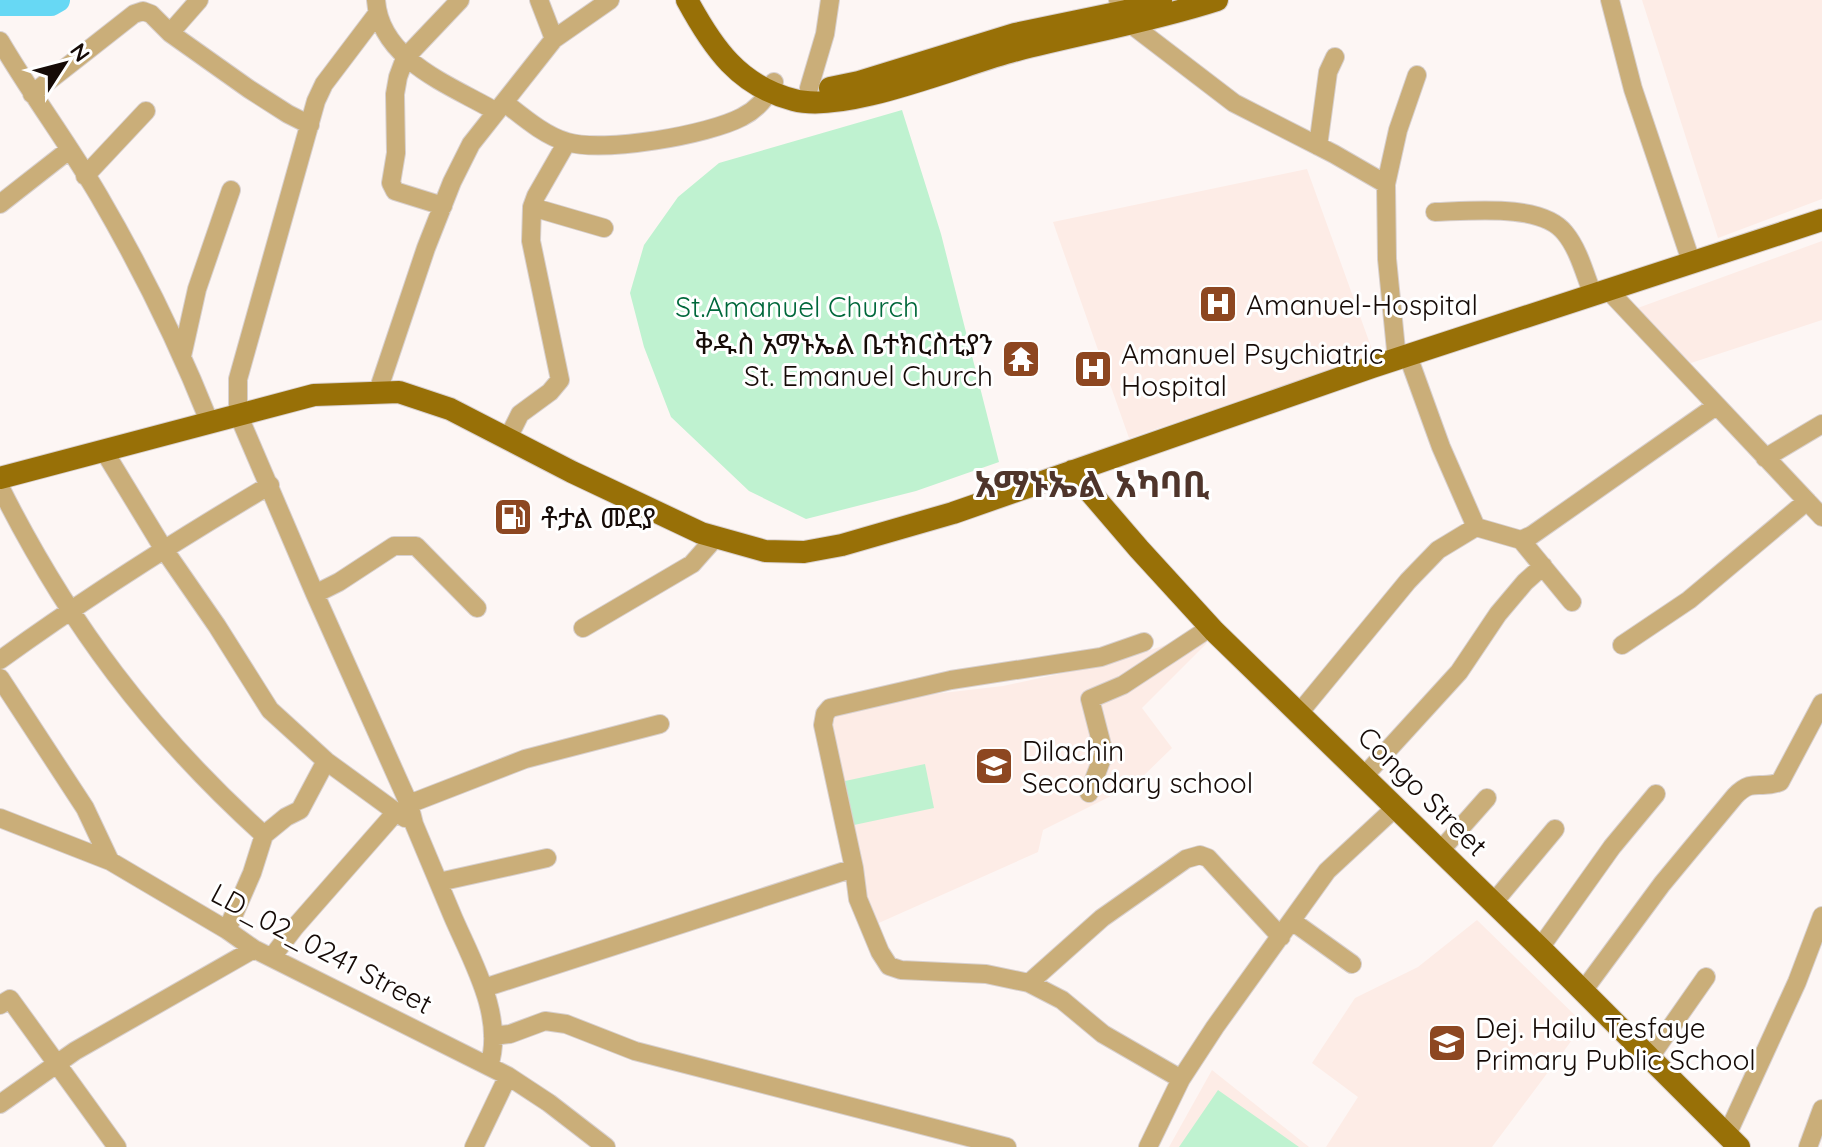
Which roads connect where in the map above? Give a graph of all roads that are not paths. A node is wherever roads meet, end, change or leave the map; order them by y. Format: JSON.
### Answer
{"nodes":[{"id":1,"x":199,"y":0,"type":"edge"},
{"id":2,"x":460,"y":0,"type":"edge"},
{"id":3,"x":539,"y":0,"type":"edge"},
{"id":4,"x":610,"y":0,"type":"edge"},
{"id":5,"x":687,"y":0,"type":"edge"},
{"id":6,"x":697,"y":0,"type":"edge"},
{"id":7,"x":830,"y":0,"type":"edge"},
{"id":8,"x":1161,"y":0,"type":"edge"},
{"id":9,"x":1217,"y":0,"type":"edge"},
{"id":10,"x":1610,"y":0,"type":"edge"},
{"id":11,"x":376,"y":7,"type":"edge"},
{"id":12,"x":1125,"y":12,"type":"edge"},
{"id":13,"x":170,"y":33,"type":"junction"},
{"id":14,"x":554,"y":39,"type":"junction"},
{"id":15,"x":0,"y":41,"type":"edge"},
{"id":16,"x":1335,"y":57,"type":"dead end"},
{"id":17,"x":405,"y":58,"type":"junction"},
{"id":18,"x":1417,"y":75,"type":"dead end"},
{"id":19,"x":772,"y":87,"type":"junction"},
{"id":20,"x":809,"y":88,"type":"junction"},
{"id":21,"x":32,"y":94,"type":"junction"},
{"id":22,"x":500,"y":107,"type":"junction"},
{"id":23,"x":146,"y":111,"type":"dead end"},
{"id":24,"x":310,"y":125,"type":"junction"},
{"id":25,"x":567,"y":142,"type":"junction"},
{"id":26,"x":1318,"y":146,"type":"junction"},
{"id":27,"x":69,"y":150,"type":"junction"},
{"id":28,"x":85,"y":176,"type":"junction"},
{"id":29,"x":1386,"y":184,"type":"junction"},
{"id":30,"x":231,"y":190,"type":"dead end"},
{"id":31,"x":3,"y":194,"type":"edge"},
{"id":32,"x":443,"y":206,"type":"junction"},
{"id":33,"x":532,"y":207,"type":"junction"},
{"id":34,"x":1435,"y":212,"type":"dead end"},
{"id":35,"x":1822,"y":220,"type":"edge"},
{"id":36,"x":604,"y":228,"type":"dead end"},
{"id":37,"x":1692,"y":264,"type":"junction"},
{"id":38,"x":1600,"y":292,"type":"junction"},
{"id":39,"x":182,"y":356,"type":"junction"},
{"id":40,"x":1402,"y":358,"type":"junction"},
{"id":41,"x":378,"y":391,"type":"junction"},
{"id":42,"x":1716,"y":406,"type":"junction"},
{"id":43,"x":238,"y":414,"type":"junction"},
{"id":44,"x":209,"y":421,"type":"junction"},
{"id":45,"x":1822,"y":424,"type":"edge"},
{"id":46,"x":507,"y":440,"type":"junction"},
{"id":47,"x":104,"y":451,"type":"junction"},
{"id":48,"x":1765,"y":458,"type":"junction"},
{"id":49,"x":1072,"y":471,"type":"junction"},
{"id":50,"x":0,"y":478,"type":"edge"},
{"id":51,"x":270,"y":485,"type":"junction"},
{"id":52,"x":0,"y":487,"type":"edge"},
{"id":53,"x":1807,"y":501,"type":"junction"},
{"id":54,"x":1822,"y":517,"type":"edge"},
{"id":55,"x":1476,"y":527,"type":"junction"},
{"id":56,"x":715,"y":538,"type":"junction"},
{"id":57,"x":1521,"y":540,"type":"junction"},
{"id":58,"x":163,"y":548,"type":"junction"},
{"id":59,"x":1543,"y":566,"type":"junction"},
{"id":60,"x":315,"y":594,"type":"junction"},
{"id":61,"x":1572,"y":602,"type":"dead end"},
{"id":62,"x":477,"y":608,"type":"dead end"},
{"id":63,"x":69,"y":611,"type":"junction"},
{"id":64,"x":1211,"y":627,"type":"junction"},
{"id":65,"x":583,"y":628,"type":"dead end"},
{"id":66,"x":1144,"y":642,"type":"dead end"},
{"id":67,"x":1622,"y":645,"type":"dead end"},
{"id":68,"x":0,"y":660,"type":"edge"},
{"id":69,"x":0,"y":678,"type":"edge"},
{"id":70,"x":1822,"y":703,"type":"edge"},
{"id":71,"x":1300,"y":712,"type":"junction"},
{"id":72,"x":660,"y":724,"type":"dead end"},
{"id":73,"x":326,"y":761,"type":"junction"},
{"id":74,"x":1365,"y":775,"type":"junction"},
{"id":75,"x":1089,"y":793,"type":"dead end"},
{"id":76,"x":1656,"y":794,"type":"dead end"},
{"id":77,"x":1487,"y":798,"type":"dead end"},
{"id":78,"x":403,"y":808,"type":"junction"},
{"id":79,"x":1395,"y":808,"type":"junction"},
{"id":80,"x":0,"y":818,"type":"edge"},
{"id":81,"x":1555,"y":829,"type":"dead end"},
{"id":82,"x":264,"y":835,"type":"junction"},
{"id":83,"x":1440,"y":851,"type":"junction"},
{"id":84,"x":547,"y":858,"type":"dead end"},
{"id":85,"x":110,"y":861,"type":"junction"},
{"id":86,"x":854,"y":868,"type":"junction"},
{"id":87,"x":439,"y":882,"type":"junction"},
{"id":88,"x":1494,"y":902,"type":"junction"},
{"id":89,"x":1822,"y":916,"type":"edge"},
{"id":90,"x":1286,"y":929,"type":"junction"},
{"id":91,"x":227,"y":930,"type":"junction"},
{"id":92,"x":1540,"y":948,"type":"junction"},
{"id":93,"x":263,"y":953,"type":"junction"},
{"id":94,"x":1352,"y":964,"type":"dead end"},
{"id":95,"x":1706,"y":977,"type":"dead end"},
{"id":96,"x":1029,"y":983,"type":"junction"},
{"id":97,"x":484,"y":988,"type":"junction"},
{"id":98,"x":1583,"y":991,"type":"junction"},
{"id":99,"x":3,"y":997,"type":"edge"},
{"id":100,"x":493,"y":1036,"type":"junction"},
{"id":101,"x":1650,"y":1057,"type":"junction"},
{"id":102,"x":56,"y":1065,"type":"junction"},
{"id":103,"x":489,"y":1066,"type":"junction"},
{"id":104,"x":508,"y":1076,"type":"junction"},
{"id":105,"x":1181,"y":1079,"type":"junction"},
{"id":106,"x":0,"y":1104,"type":"edge"},
{"id":107,"x":1822,"y":1109,"type":"edge"},
{"id":108,"x":1733,"y":1141,"type":"edge"},
{"id":109,"x":117,"y":1147,"type":"edge"},
{"id":110,"x":474,"y":1147,"type":"edge"},
{"id":111,"x":605,"y":1147,"type":"edge"},
{"id":112,"x":1007,"y":1147,"type":"edge"},
{"id":113,"x":1148,"y":1147,"type":"edge"},
{"id":114,"x":1808,"y":1147,"type":"edge"}],
"edges":[{"from":1,"to":13,"type":"street"},
{"from":2,"to":17,"type":"street"},
{"from":3,"to":14,"type":"street"},
{"from":4,"to":14,"type":"street"},
{"from":5,"to":19,"type":"main road"},
{"from":6,"to":19,"type":"main road"},
{"from":7,"to":20,"type":"street"},
{"from":8,"to":12,"type":"main road"},
{"from":9,"to":12,"type":"main road"},
{"from":10,"to":37,"type":"street"},
{"from":11,"to":17,"type":"street"},
{"from":11,"to":24,"type":"street"},
{"from":12,"to":19,"type":"main road"},
{"from":12,"to":20,"type":"main road"},
{"from":12,"to":26,"type":"street"},
{"from":13,"to":21,"type":"street"},
{"from":13,"to":24,"type":"street"},
{"from":14,"to":22,"type":"street"},
{"from":15,"to":21,"type":"street"},
{"from":16,"to":26,"type":"street"},
{"from":17,"to":22,"type":"street"},
{"from":17,"to":32,"type":"street"},
{"from":18,"to":29,"type":"street"},
{"from":19,"to":20,"type":"main road"},
{"from":19,"to":25,"type":"street"},
{"from":21,"to":27,"type":"street"},
{"from":22,"to":25,"type":"street"},
{"from":22,"to":32,"type":"street"},
{"from":23,"to":28,"type":"street"},
{"from":24,"to":43,"type":"street"},
{"from":25,"to":33,"type":"street"},
{"from":26,"to":29,"type":"street"},
{"from":27,"to":28,"type":"street"},
{"from":27,"to":31,"type":"street"},
{"from":28,"to":39,"type":"street"},
{"from":29,"to":40,"type":"street"},
{"from":30,"to":39,"type":"street"},
{"from":32,"to":41,"type":"street"},
{"from":33,"to":36,"type":"street"},
{"from":33,"to":46,"type":"street"},
{"from":34,"to":38,"type":"street"},
{"from":35,"to":37,"type":"main road"},
{"from":37,"to":38,"type":"main road"},
{"from":38,"to":40,"type":"main road"},
{"from":38,"to":42,"type":"street"},
{"from":39,"to":44,"type":"street"},
{"from":40,"to":49,"type":"main road"},
{"from":40,"to":55,"type":"street"},
{"from":41,"to":43,"type":"main road"},
{"from":41,"to":46,"type":"main road"},
{"from":42,"to":48,"type":"street"},
{"from":42,"to":57,"type":"street"},
{"from":43,"to":44,"type":"main road"},
{"from":43,"to":51,"type":"street"},
{"from":44,"to":47,"type":"main road"},
{"from":45,"to":48,"type":"street"},
{"from":46,"to":56,"type":"main road"},
{"from":47,"to":50,"type":"main road"},
{"from":47,"to":58,"type":"street"},
{"from":48,"to":53,"type":"street"},
{"from":49,"to":56,"type":"main road"},
{"from":49,"to":64,"type":"main road","name":"Congo Street"},
{"from":51,"to":58,"type":"street"},
{"from":51,"to":60,"type":"street"},
{"from":52,"to":63,"type":"street"},
{"from":53,"to":54,"type":"street"},
{"from":53,"to":67,"type":"street"},
{"from":55,"to":57,"type":"street"},
{"from":55,"to":71,"type":"street"},
{"from":56,"to":65,"type":"street"},
{"from":57,"to":59,"type":"street"},
{"from":58,"to":63,"type":"street"},
{"from":58,"to":73,"type":"street"},
{"from":59,"to":61,"type":"street"},
{"from":59,"to":74,"type":"street"},
{"from":60,"to":62,"type":"street"},
{"from":60,"to":78,"type":"street"},
{"from":63,"to":68,"type":"street"},
{"from":63,"to":82,"type":"street"},
{"from":64,"to":71,"type":"main road","name":"Congo Street"},
{"from":64,"to":75,"type":"street"},
{"from":66,"to":86,"type":"street"},
{"from":69,"to":85,"type":"street"},
{"from":70,"to":98,"type":"street"},
{"from":71,"to":74,"type":"main road","name":"Congo Street"},
{"from":72,"to":78,"type":"street"},
{"from":73,"to":78,"type":"street"},
{"from":73,"to":82,"type":"street"},
{"from":74,"to":79,"type":"main road","name":"Congo Street"},
{"from":76,"to":92,"type":"street"},
{"from":77,"to":83,"type":"street"},
{"from":78,"to":87,"type":"street"},
{"from":78,"to":93,"type":"street"},
{"from":79,"to":83,"type":"main road","name":"Congo Street"},
{"from":79,"to":90,"type":"street"},
{"from":80,"to":85,"type":"street","name":"LD_02_0241 Street"},
{"from":81,"to":88,"type":"street"},
{"from":82,"to":91,"type":"street"},
{"from":83,"to":88,"type":"main road","name":"Congo Street"},
{"from":84,"to":87,"type":"street"},
{"from":85,"to":91,"type":"street","name":"LD_02_0241 Street"},
{"from":86,"to":96,"type":"street"},
{"from":86,"to":97,"type":"street"},
{"from":87,"to":97,"type":"street"},
{"from":88,"to":92,"type":"main road","name":"Congo Street"},
{"from":89,"to":108,"type":"street"},
{"from":90,"to":94,"type":"street"},
{"from":90,"to":96,"type":"street"},
{"from":90,"to":105,"type":"street"},
{"from":91,"to":93,"type":"street","name":"LD_02_0241 Street"},
{"from":92,"to":98,"type":"main road","name":"Congo Street"},
{"from":93,"to":102,"type":"street"},
{"from":93,"to":103,"type":"street","name":"LD_02_0241 Street"},
{"from":95,"to":101,"type":"street"},
{"from":96,"to":105,"type":"street"},
{"from":97,"to":100,"type":"street"},
{"from":98,"to":101,"type":"main road","name":"Congo Street"},
{"from":99,"to":102,"type":"street"},
{"from":100,"to":103,"type":"street"},
{"from":100,"to":112,"type":"street"},
{"from":101,"to":108,"type":"main road","name":"Congo Street"},
{"from":102,"to":106,"type":"street"},
{"from":102,"to":109,"type":"street"},
{"from":103,"to":104,"type":"street","name":"LD_02_0241 Street"},
{"from":104,"to":110,"type":"street"},
{"from":104,"to":111,"type":"street","name":"LD_02_0241 Street"},
{"from":105,"to":113,"type":"street"},
{"from":107,"to":114,"type":"street"}]}
